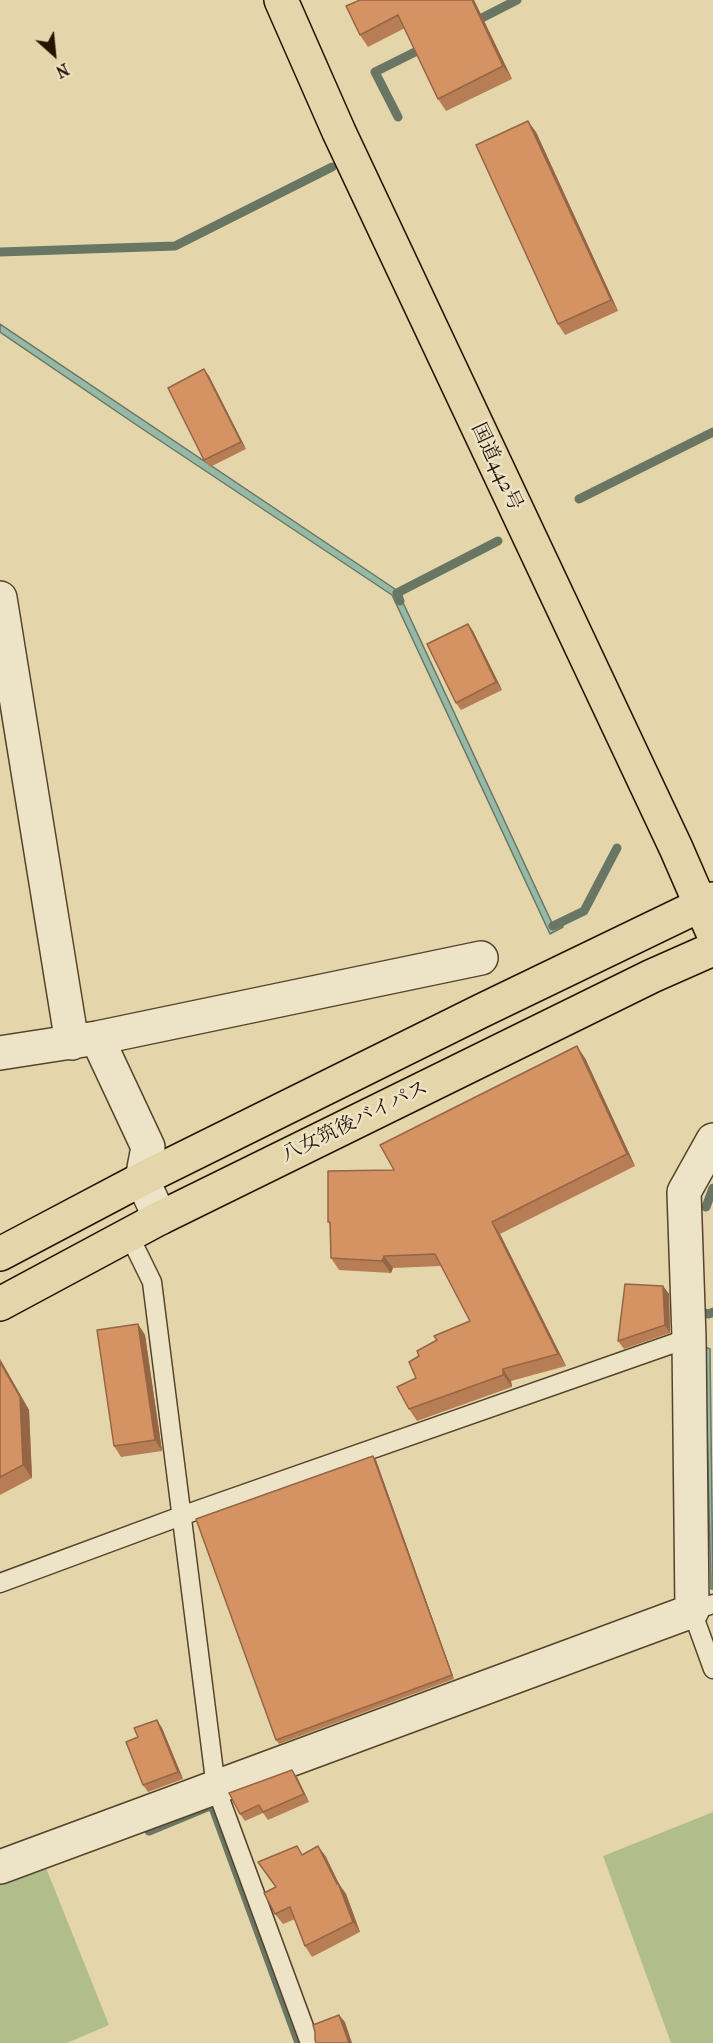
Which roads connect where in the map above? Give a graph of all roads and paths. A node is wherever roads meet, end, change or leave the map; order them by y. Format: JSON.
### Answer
{"nodes":[{"id":1,"x":280,"y":0,"type":"edge"},
{"id":2,"x":0,"y":598,"type":"edge"},
{"id":3,"x":709,"y":912,"type":"edge"},
{"id":4,"x":713,"y":949,"type":"edge"},
{"id":5,"x":481,"y":958,"type":"dead end"},
{"id":6,"x":84,"y":1041,"type":"junction"},
{"id":7,"x":0,"y":1053,"type":"edge"},
{"id":8,"x":713,"y":1140,"type":"edge"},
{"id":9,"x":141,"y":1179,"type":"junction"},
{"id":10,"x":160,"y":1218,"type":"junction"},
{"id":11,"x":129,"y":1235,"type":"junction"},
{"id":12,"x":0,"y":1254,"type":"edge"},
{"id":13,"x":0,"y":1304,"type":"edge"},
{"id":14,"x":701,"y":1332,"type":"edge"},
{"id":15,"x":181,"y":1516,"type":"junction"},
{"id":16,"x":0,"y":1583,"type":"edge"},
{"id":17,"x":702,"y":1608,"type":"edge"},
{"id":18,"x":713,"y":1669,"type":"edge"},
{"id":19,"x":216,"y":1788,"type":"junction"},
{"id":20,"x":0,"y":1868,"type":"edge"},
{"id":21,"x":310,"y":2043,"type":"edge"}],
"edges":[{"from":1,"to":3,"type":"highway","name":"国道442号"},
{"from":2,"to":6,"type":"street"},
{"from":3,"to":9,"type":"highway"},
{"from":4,"to":10,"type":"highway","name":"八女筑後バイパス"},
{"from":5,"to":6,"type":"street"},
{"from":6,"to":7,"type":"street"},
{"from":6,"to":9,"type":"street"},
{"from":8,"to":14,"type":"street"},
{"from":9,"to":10,"type":"street"},
{"from":9,"to":12,"type":"highway"},
{"from":10,"to":11,"type":"highway","name":"八女筑後バイパス"},
{"from":11,"to":13,"type":"highway","name":"八女筑後バイパス"},
{"from":11,"to":15,"type":"lane"},
{"from":14,"to":15,"type":"lane"},
{"from":14,"to":17,"type":"street"},
{"from":15,"to":16,"type":"lane"},
{"from":15,"to":19,"type":"lane"},
{"from":17,"to":18,"type":"lane"},
{"from":17,"to":19,"type":"street"},
{"from":19,"to":20,"type":"street"},
{"from":19,"to":21,"type":"lane"}]}
